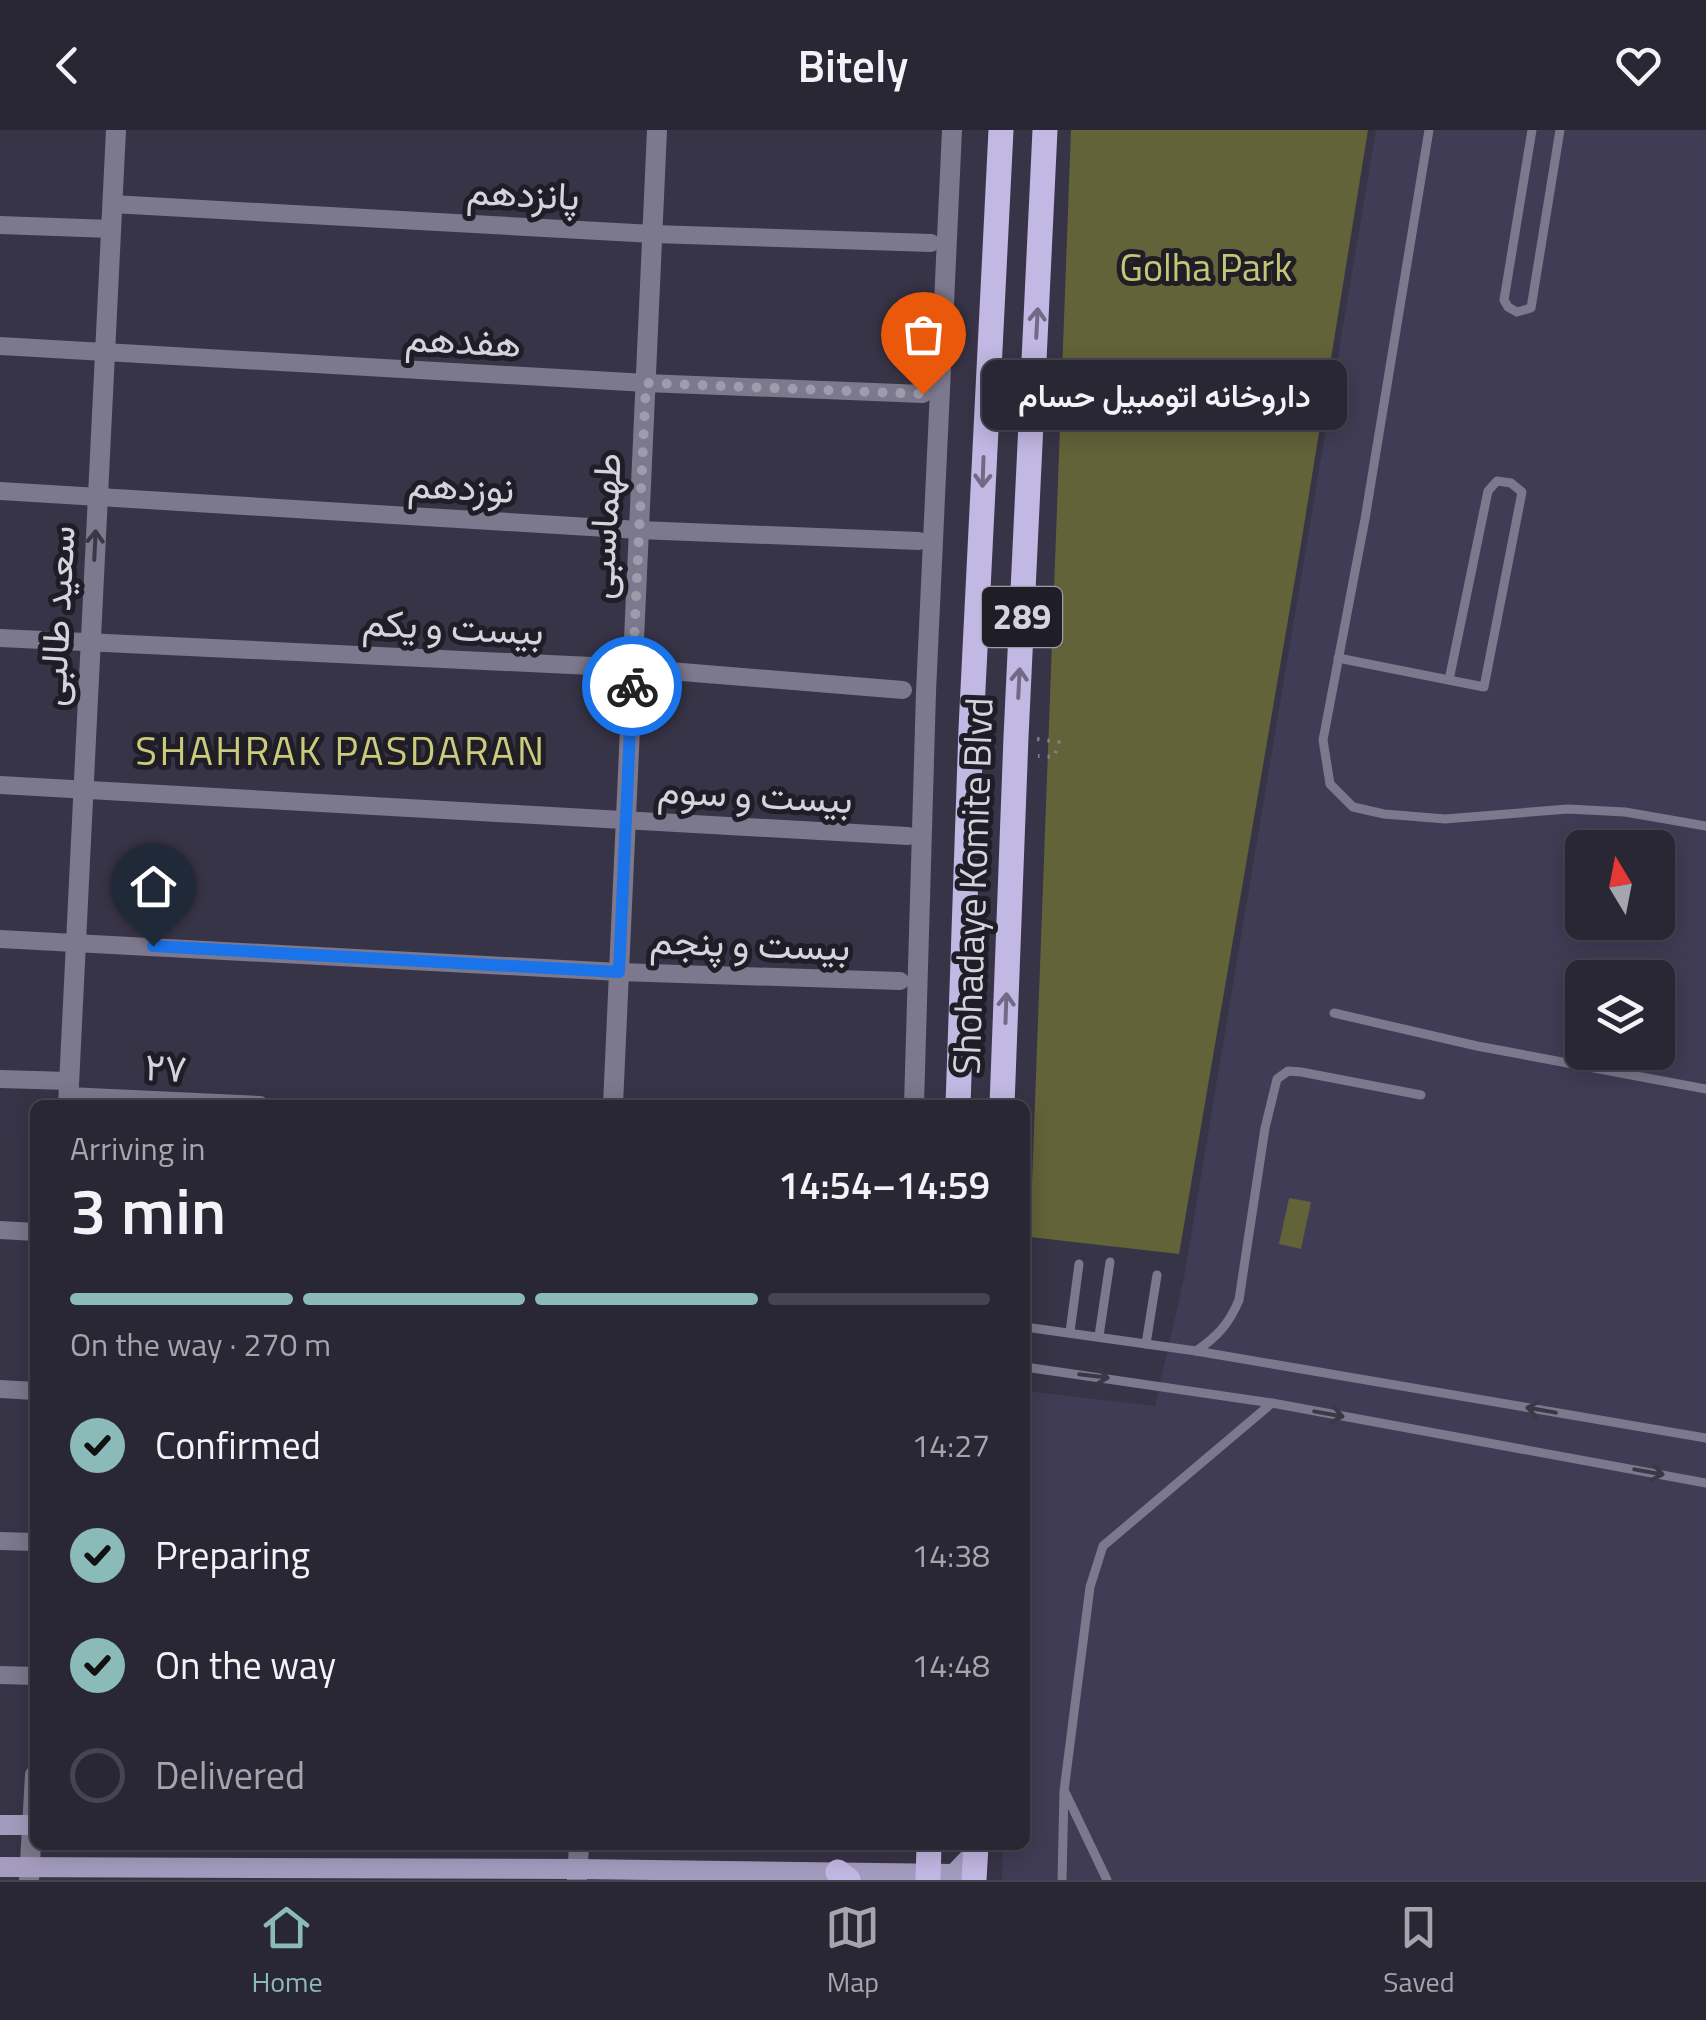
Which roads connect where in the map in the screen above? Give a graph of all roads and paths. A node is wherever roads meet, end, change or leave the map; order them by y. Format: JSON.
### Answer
{"nodes":[{"id":1,"x":116,"y":130,"type":"edge"},
{"id":2,"x":658,"y":130,"type":"edge"},
{"id":3,"x":952,"y":130,"type":"edge"},
{"id":4,"x":1001,"y":130,"type":"edge"},
{"id":5,"x":1046,"y":130,"type":"edge"},
{"id":6,"x":1429,"y":130,"type":"edge"},
{"id":7,"x":1532,"y":130,"type":"edge"},
{"id":8,"x":1560,"y":130,"type":"edge"},
{"id":9,"x":112,"y":204,"type":"junction"},
{"id":10,"x":0,"y":225,"type":"edge"},
{"id":11,"x":111,"y":229,"type":"junction"},
{"id":12,"x":653,"y":234,"type":"junction"},
{"id":13,"x":931,"y":243,"type":"dead end"},
{"id":14,"x":0,"y":346,"type":"edge"},
{"id":15,"x":105,"y":354,"type":"junction"},
{"id":16,"x":646,"y":383,"type":"junction"},
{"id":17,"x":923,"y":394,"type":"dead end"},
{"id":18,"x":0,"y":491,"type":"edge"},
{"id":19,"x":98,"y":498,"type":"junction"},
{"id":20,"x":639,"y":530,"type":"junction"},
{"id":21,"x":919,"y":541,"type":"dead end"},
{"id":22,"x":0,"y":638,"type":"edge"},
{"id":23,"x":90,"y":642,"type":"junction"},
{"id":24,"x":1338,"y":658,"type":"junction"},
{"id":25,"x":633,"y":668,"type":"junction"},
{"id":26,"x":1448,"y":680,"type":"junction"},
{"id":27,"x":903,"y":690,"type":"dead end"},
{"id":28,"x":1059,"y":742,"type":"dead end"},
{"id":29,"x":1054,"y":758,"type":"dead end"},
{"id":30,"x":0,"y":786,"type":"edge"},
{"id":31,"x":83,"y":790,"type":"junction"},
{"id":32,"x":626,"y":821,"type":"junction"},
{"id":33,"x":1706,"y":826,"type":"edge"},
{"id":34,"x":908,"y":836,"type":"dead end"},
{"id":35,"x":0,"y":939,"type":"edge"},
{"id":36,"x":76,"y":942,"type":"junction"},
{"id":37,"x":619,"y":972,"type":"junction"},
{"id":38,"x":900,"y":980,"type":"dead end"},
{"id":39,"x":1334,"y":1013,"type":"dead end"},
{"id":40,"x":0,"y":1078,"type":"edge"},
{"id":41,"x":1706,"y":1089,"type":"edge"},
{"id":42,"x":68,"y":1094,"type":"edge"},
{"id":43,"x":1421,"y":1094,"type":"dead end"},
{"id":44,"x":173,"y":1100,"type":"edge"},
{"id":45,"x":612,"y":1100,"type":"edge"},
{"id":46,"x":914,"y":1100,"type":"edge"},
{"id":47,"x":958,"y":1100,"type":"edge"},
{"id":48,"x":1002,"y":1100,"type":"edge"},
{"id":49,"x":0,"y":1230,"type":"edge"},
{"id":50,"x":30,"y":1232,"type":"edge"},
{"id":51,"x":1110,"y":1262,"type":"dead end"},
{"id":52,"x":1079,"y":1264,"type":"dead end"},
{"id":53,"x":1157,"y":1275,"type":"dead end"},
{"id":54,"x":1030,"y":1328,"type":"edge"},
{"id":55,"x":1070,"y":1332,"type":"junction"},
{"id":56,"x":1098,"y":1336,"type":"junction"},
{"id":57,"x":1146,"y":1344,"type":"junction"},
{"id":58,"x":1196,"y":1352,"type":"junction"},
{"id":59,"x":1030,"y":1368,"type":"edge"},
{"id":60,"x":0,"y":1389,"type":"edge"},
{"id":61,"x":30,"y":1391,"type":"edge"},
{"id":62,"x":1272,"y":1403,"type":"junction"},
{"id":63,"x":1706,"y":1438,"type":"edge"},
{"id":64,"x":1706,"y":1483,"type":"edge"},
{"id":65,"x":0,"y":1541,"type":"edge"},
{"id":66,"x":30,"y":1542,"type":"edge"},
{"id":67,"x":0,"y":1675,"type":"edge"},
{"id":68,"x":30,"y":1676,"type":"edge"},
{"id":69,"x":1064,"y":1790,"type":"junction"},
{"id":70,"x":0,"y":1825,"type":"edge"},
{"id":71,"x":30,"y":1825,"type":"edge"},
{"id":72,"x":928,"y":1850,"type":"edge"},
{"id":73,"x":971,"y":1850,"type":"edge"},
{"id":74,"x":973,"y":1850,"type":"edge"},
{"id":75,"x":0,"y":1867,"type":"edge"},
{"id":76,"x":30,"y":1874,"type":"edge"},
{"id":77,"x":577,"y":1874,"type":"edge"},
{"id":78,"x":843,"y":1876,"type":"edge"},
{"id":79,"x":928,"y":1877,"type":"edge"},
{"id":80,"x":974,"y":1880,"type":"edge"},
{"id":81,"x":1062,"y":1880,"type":"edge"},
{"id":82,"x":1107,"y":1880,"type":"edge"}],
"edges":[{"from":1,"to":9,"type":"street","name":"سعید طالبی"},
{"from":2,"to":12,"type":"street","name":"طهماسبی"},
{"from":3,"to":46,"type":"street"},
{"from":4,"to":47,"type":"main road","name":"Shohadaye Komite Blvd","number":"289","one_way":true},
{"from":48,"to":5,"type":"main road","name":"Shohadaye Komite Blvd","number":"289","one_way":true},
{"from":6,"to":24,"type":"lane"},
{"from":7,"to":8,"type":"lane"},
{"from":9,"to":11,"type":"street","name":"سعید طالبی"},
{"from":9,"to":12,"type":"street","name":"پانزدهم"},
{"from":10,"to":11,"type":"street"},
{"from":11,"to":15,"type":"street","name":"سعید طالبی"},
{"from":12,"to":13,"type":"street","name":"پانزدهم"},
{"from":12,"to":16,"type":"street","name":"طهماسبی"},
{"from":14,"to":15,"type":"street","name":"هفدهم"},
{"from":15,"to":16,"type":"street","name":"هفدهم"},
{"from":15,"to":19,"type":"street","name":"سعید طالبی"},
{"from":16,"to":17,"type":"street","name":"هفدهم"},
{"from":16,"to":20,"type":"street","name":"طهماسبی"},
{"from":18,"to":19,"type":"street","name":"نوزدهم"},
{"from":19,"to":20,"type":"street","name":"نوزدهم"},
{"from":23,"to":19,"type":"street","name":"سعید طالبی","one_way":true},
{"from":20,"to":21,"type":"street","name":"نوزدهم"},
{"from":20,"to":25,"type":"street","name":"طهماسبی"},
{"from":22,"to":23,"type":"street","name":"بیست و یکم"},
{"from":23,"to":25,"type":"street","name":"بیست و یکم"},
{"from":23,"to":31,"type":"street","name":"سعید طالبی"},
{"from":24,"to":26,"type":"lane"},
{"from":24,"to":33,"type":"lane"},
{"from":25,"to":27,"type":"street","name":"بیست و یکم"},
{"from":25,"to":32,"type":"street","name":"طهماسبی"},
{"from":26,"to":26,"type":"lane"},
{"from":28,"to":29,"type":"path"},
{"from":30,"to":31,"type":"street","name":"بیست و سوم"},
{"from":31,"to":32,"type":"street","name":"بیست و سوم"},
{"from":31,"to":36,"type":"street","name":"سعید طالبی"},
{"from":32,"to":34,"type":"street","name":"بیست و سوم"},
{"from":32,"to":37,"type":"street","name":"طهماسبی"},
{"from":35,"to":36,"type":"street","name":"بیست و پنجم"},
{"from":36,"to":37,"type":"street","name":"بیست و پنجم"},
{"from":36,"to":42,"type":"street","name":"سعید طالبی"},
{"from":37,"to":38,"type":"street","name":"بیست و پنجم"},
{"from":37,"to":45,"type":"street","name":"طهماسبی"},
{"from":39,"to":41,"type":"lane"},
{"from":40,"to":42,"type":"street","name":"۲۷"},
{"from":42,"to":44,"type":"street","name":"۲۷"},
{"from":43,"to":58,"type":"lane"},
{"from":49,"to":50,"type":"street"},
{"from":51,"to":56,"type":"lane"},
{"from":52,"to":55,"type":"lane"},
{"from":53,"to":57,"type":"lane"},
{"from":54,"to":55,"type":"lane"},
{"from":55,"to":56,"type":"lane"},
{"from":56,"to":57,"type":"lane"},
{"from":57,"to":58,"type":"lane"},
{"from":63,"to":58,"type":"lane","one_way":true},
{"from":59,"to":62,"type":"lane","one_way":true},
{"from":60,"to":61,"type":"street"},
{"from":62,"to":64,"type":"lane","one_way":true},
{"from":62,"to":69,"type":"lane"},
{"from":65,"to":66,"type":"street"},
{"from":67,"to":68,"type":"street"},
{"from":69,"to":81,"type":"lane"},
{"from":69,"to":82,"type":"lane"},
{"from":70,"to":71,"type":"main road"},
{"from":72,"to":79,"type":"main road"},
{"from":73,"to":79,"type":"main road"},
{"from":74,"to":80,"type":"main road"},
{"from":75,"to":76,"type":"main road"},
{"from":76,"to":77,"type":"main road"},
{"from":77,"to":78,"type":"main road"},
{"from":78,"to":79,"type":"main road"}]}
